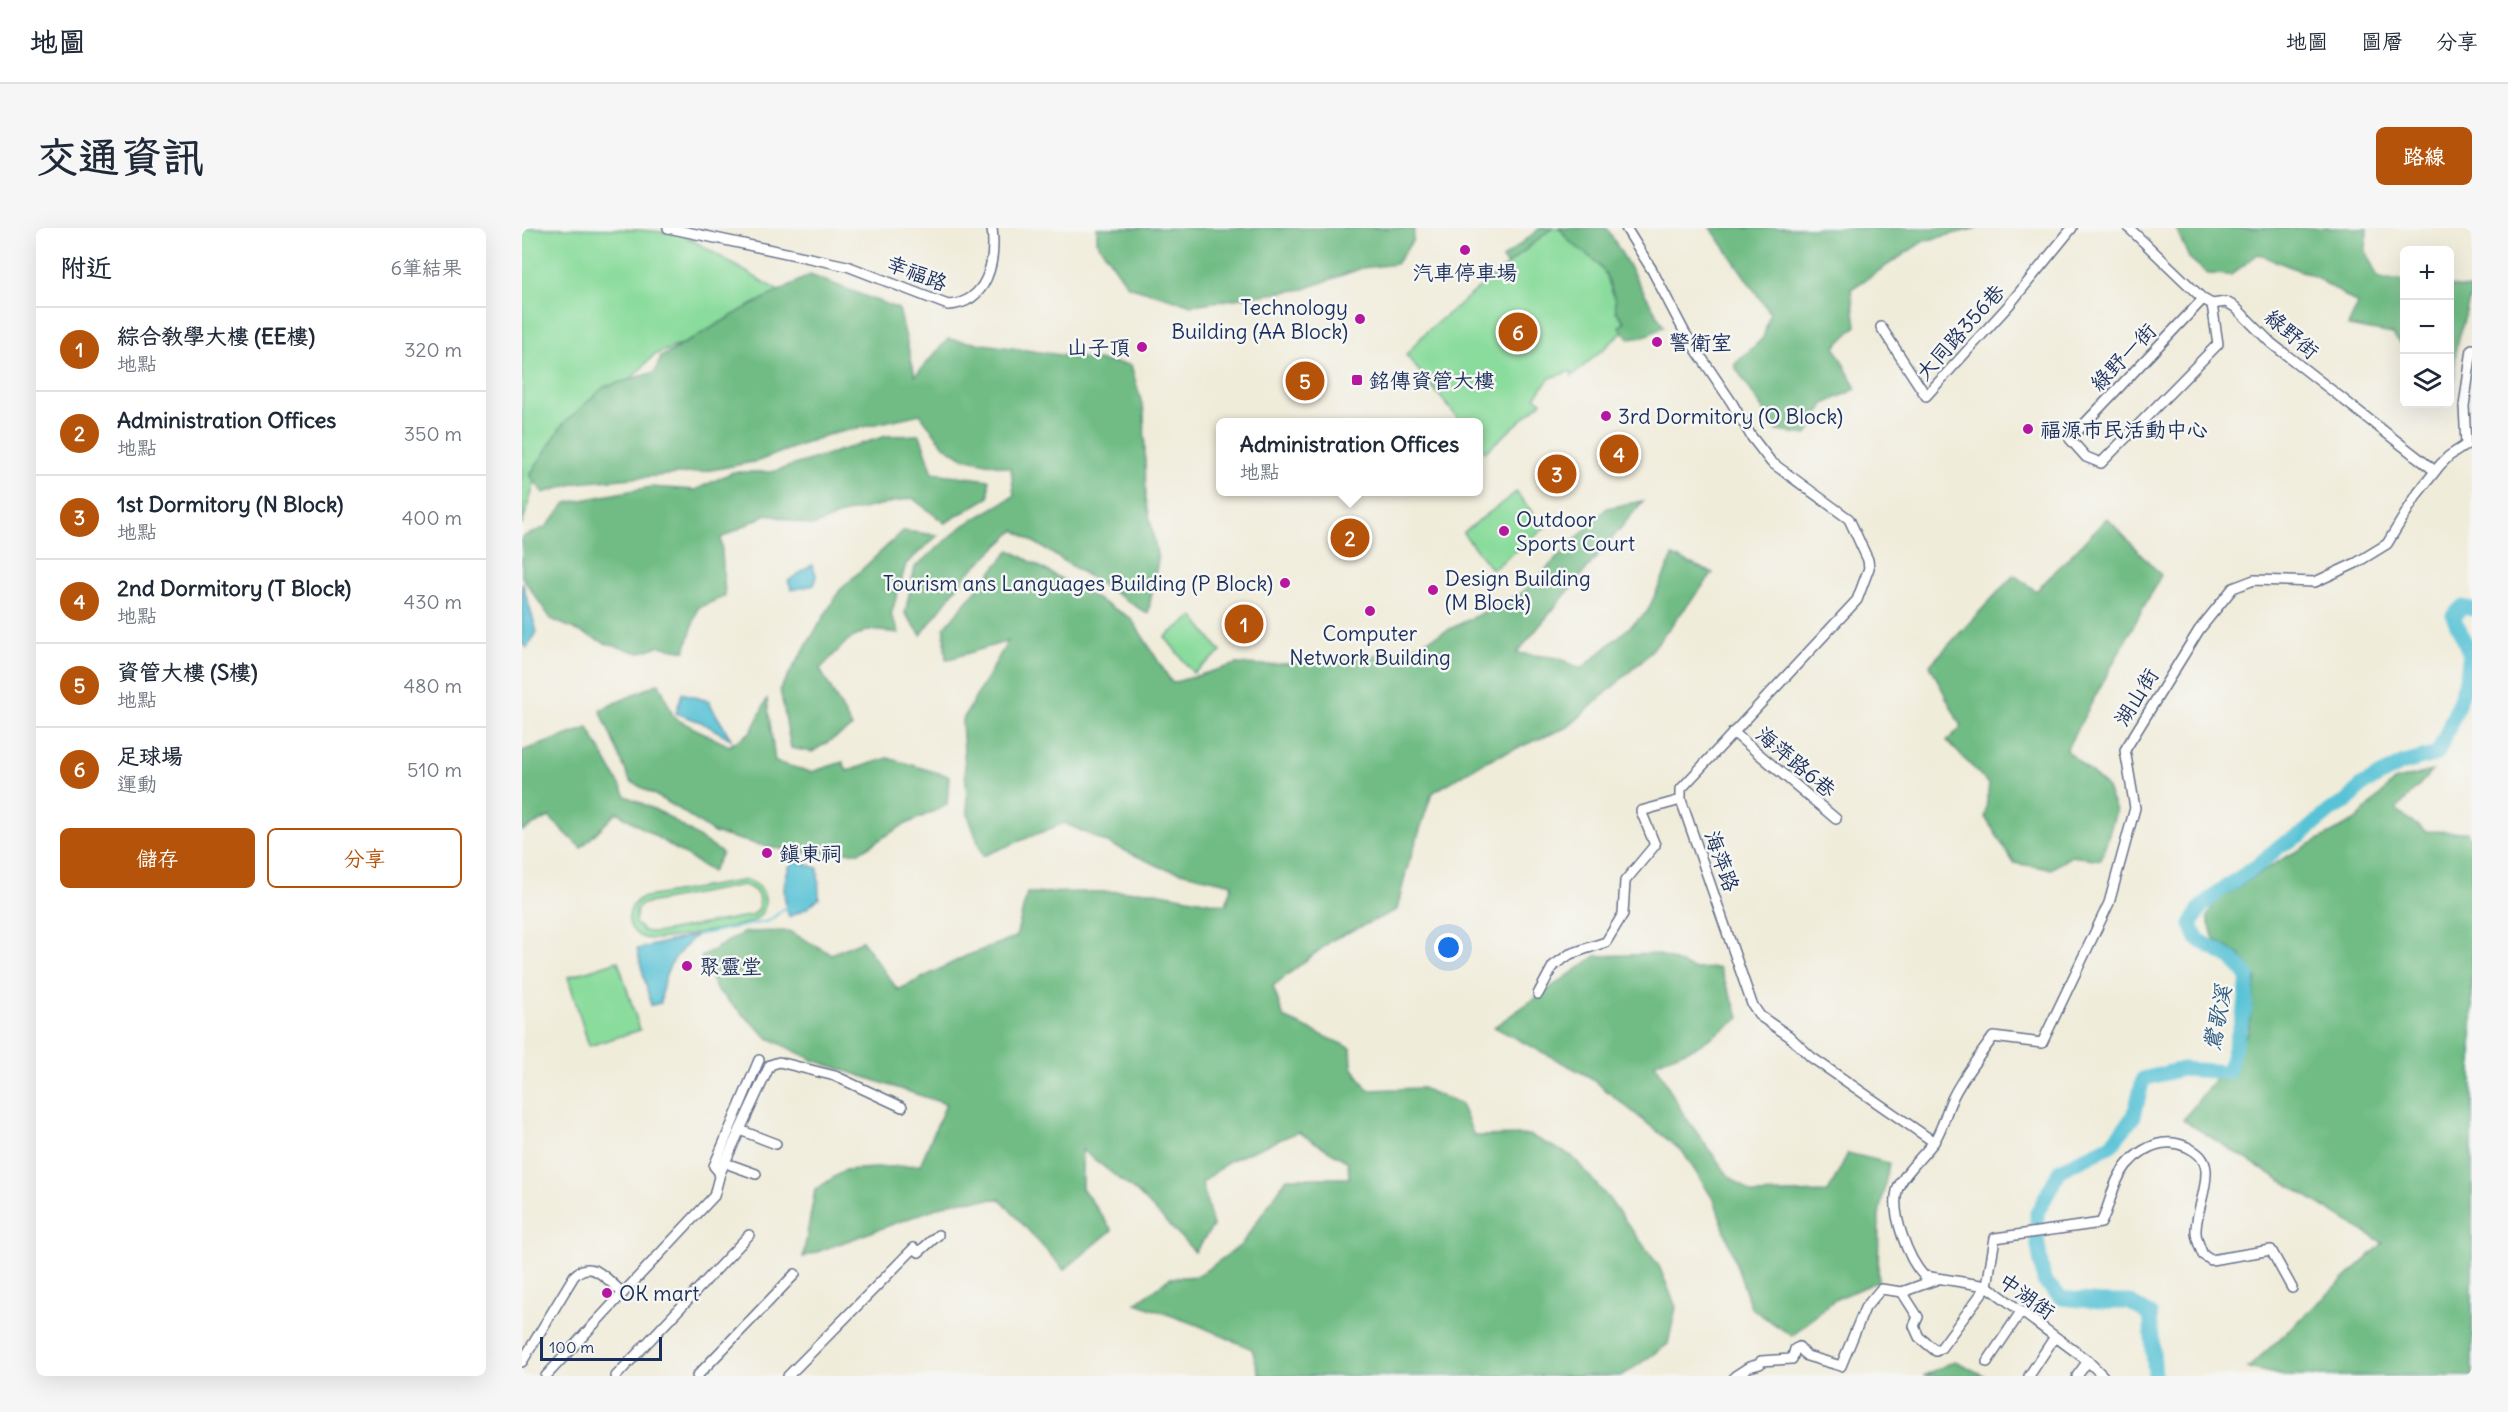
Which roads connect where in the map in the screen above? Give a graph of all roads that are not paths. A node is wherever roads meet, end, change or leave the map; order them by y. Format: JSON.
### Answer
{"nodes":[{"id":1,"x":668,"y":228,"type":"edge"},
{"id":2,"x":992,"y":228,"type":"edge"},
{"id":3,"x":1626,"y":228,"type":"edge"},
{"id":4,"x":2072,"y":228,"type":"edge"},
{"id":5,"x":2129,"y":228,"type":"edge"},
{"id":6,"x":2203,"y":299,"type":"junction"},
{"id":7,"x":2212,"y":304,"type":"junction"},
{"id":8,"x":1881,"y":327,"type":"dead end"},
{"id":9,"x":2472,"y":349,"type":"edge"},
{"id":10,"x":2466,"y":445,"type":"junction"},
{"id":11,"x":2472,"y":454,"type":"edge"},
{"id":12,"x":2435,"y":471,"type":"junction"},
{"id":13,"x":1733,"y":732,"type":"junction"},
{"id":14,"x":1681,"y":800,"type":"junction"},
{"id":15,"x":1836,"y":819,"type":"dead end"},
{"id":16,"x":1538,"y":994,"type":"dead end"},
{"id":17,"x":759,"y":1060,"type":"dead end"},
{"id":18,"x":902,"y":1107,"type":"dead end"},
{"id":19,"x":745,"y":1132,"type":"dead end"},
{"id":20,"x":1934,"y":1142,"type":"junction"},
{"id":21,"x":776,"y":1144,"type":"dead end"},
{"id":22,"x":731,"y":1165,"type":"dead end"},
{"id":23,"x":720,"y":1173,"type":"junction"},
{"id":24,"x":756,"y":1174,"type":"dead end"},
{"id":25,"x":938,"y":1234,"type":"dead end"},
{"id":26,"x":749,"y":1235,"type":"dead end"},
{"id":27,"x":795,"y":1274,"type":"dead end"},
{"id":28,"x":1938,"y":1279,"type":"junction"},
{"id":29,"x":1987,"y":1286,"type":"junction"},
{"id":30,"x":2292,"y":1288,"type":"dead end"},
{"id":31,"x":1902,"y":1292,"type":"junction"},
{"id":32,"x":622,"y":1293,"type":"junction"},
{"id":33,"x":2020,"y":1312,"type":"junction"},
{"id":34,"x":2054,"y":1338,"type":"junction"},
{"id":35,"x":2088,"y":1361,"type":"junction"},
{"id":36,"x":522,"y":1362,"type":"edge"},
{"id":37,"x":1987,"y":1362,"type":"dead end"},
{"id":38,"x":546,"y":1376,"type":"edge"},
{"id":39,"x":616,"y":1376,"type":"edge"},
{"id":40,"x":697,"y":1376,"type":"edge"},
{"id":41,"x":788,"y":1376,"type":"edge"},
{"id":42,"x":1735,"y":1376,"type":"edge"},
{"id":43,"x":2029,"y":1376,"type":"edge"},
{"id":44,"x":2077,"y":1376,"type":"edge"},
{"id":45,"x":2103,"y":1376,"type":"edge"}],
"edges":[{"from":1,"to":2,"type":"street","name":"幸福路"},
{"from":3,"to":13,"type":"street"},
{"from":4,"to":8,"type":"street","name":"大同路356巷"},
{"from":5,"to":6,"type":"street","name":"綠野街"},
{"from":6,"to":7,"type":"street","name":"綠野街"},
{"from":6,"to":7,"type":"street","name":"綠野一街"},
{"from":7,"to":12,"type":"street","name":"綠野街"},
{"from":9,"to":10,"type":"street"},
{"from":10,"to":11,"type":"street"},
{"from":10,"to":12,"type":"street","name":"湖山街"},
{"from":12,"to":20,"type":"street","name":"湖山街"},
{"from":13,"to":14,"type":"street"},
{"from":13,"to":15,"type":"street","name":"海萍路6巷"},
{"from":14,"to":16,"type":"street"},
{"from":14,"to":20,"type":"street","name":"海萍路"},
{"from":17,"to":23,"type":"street"},
{"from":18,"to":23,"type":"street"},
{"from":19,"to":21,"type":"street"},
{"from":20,"to":28,"type":"street","name":"中湖街"},
{"from":22,"to":24,"type":"street"},
{"from":23,"to":32,"type":"street"},
{"from":25,"to":41,"type":"street"},
{"from":26,"to":39,"type":"street"},
{"from":27,"to":40,"type":"street"},
{"from":28,"to":29,"type":"street","name":"中湖街"},
{"from":28,"to":31,"type":"street"},
{"from":29,"to":30,"type":"street"},
{"from":29,"to":31,"type":"street"},
{"from":29,"to":33,"type":"street","name":"中湖街"},
{"from":31,"to":42,"type":"street"},
{"from":32,"to":36,"type":"street"},
{"from":32,"to":38,"type":"street"},
{"from":33,"to":34,"type":"street","name":"中湖街"},
{"from":33,"to":37,"type":"street"},
{"from":34,"to":35,"type":"street","name":"中湖街"},
{"from":34,"to":43,"type":"street"},
{"from":35,"to":44,"type":"street"},
{"from":35,"to":45,"type":"street","name":"中湖街"}]}
